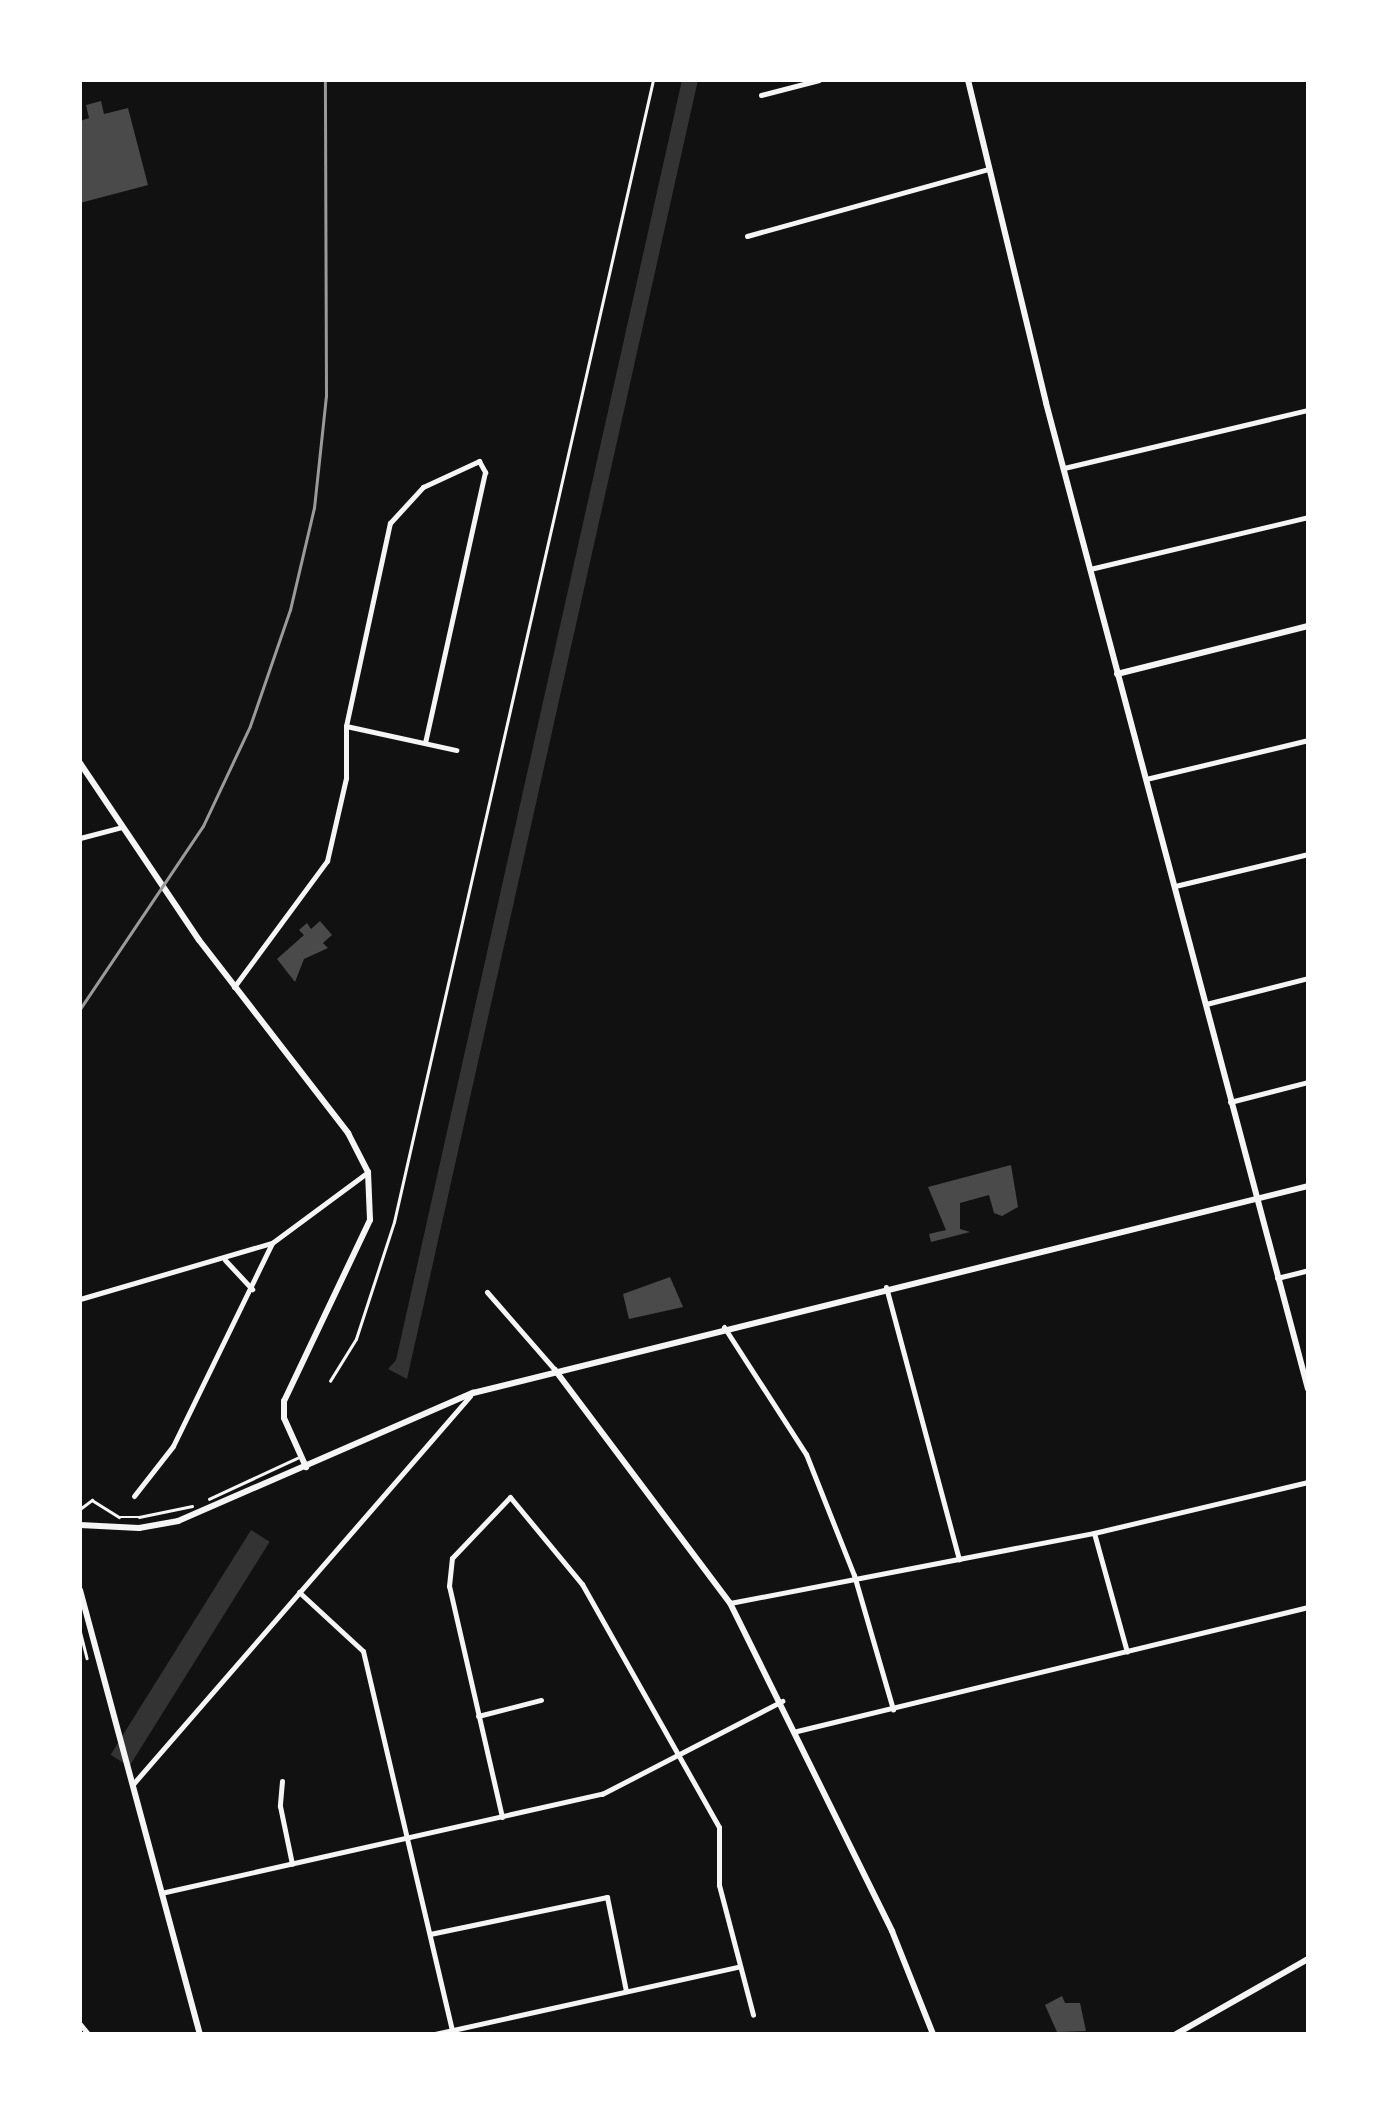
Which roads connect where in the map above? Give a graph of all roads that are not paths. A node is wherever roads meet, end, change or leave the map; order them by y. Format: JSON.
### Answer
{"nodes":[{"id":1,"x":819,"y":80,"type":"edge"},
{"id":2,"x":968,"y":80,"type":"edge"},
{"id":3,"x":761,"y":94,"type":"dead end"},
{"id":4,"x":988,"y":169,"type":"junction"},
{"id":5,"x":746,"y":236,"type":"dead end"},
{"id":6,"x":1308,"y":410,"type":"edge"},
{"id":7,"x":1064,"y":468,"type":"junction"},
{"id":8,"x":1308,"y":517,"type":"edge"},
{"id":9,"x":1090,"y":569,"type":"junction"},
{"id":10,"x":1308,"y":626,"type":"edge"},
{"id":11,"x":1117,"y":674,"type":"junction"},
{"id":12,"x":346,"y":726,"type":"junction"},
{"id":13,"x":1308,"y":740,"type":"edge"},
{"id":14,"x":425,"y":742,"type":"junction"},
{"id":15,"x":456,"y":750,"type":"dead end"},
{"id":16,"x":80,"y":763,"type":"edge"},
{"id":17,"x":1145,"y":780,"type":"junction"},
{"id":18,"x":122,"y":827,"type":"junction"},
{"id":19,"x":80,"y":838,"type":"edge"},
{"id":20,"x":1308,"y":854,"type":"edge"},
{"id":21,"x":1172,"y":886,"type":"junction"},
{"id":22,"x":1308,"y":978,"type":"edge"},
{"id":23,"x":234,"y":988,"type":"junction"},
{"id":24,"x":1204,"y":1004,"type":"junction"},
{"id":25,"x":1308,"y":1082,"type":"edge"},
{"id":26,"x":1230,"y":1102,"type":"junction"},
{"id":27,"x":368,"y":1172,"type":"junction"},
{"id":28,"x":1308,"y":1186,"type":"edge"},
{"id":29,"x":1256,"y":1199,"type":"junction"},
{"id":30,"x":272,"y":1244,"type":"junction"},
{"id":31,"x":224,"y":1260,"type":"junction"},
{"id":32,"x":1308,"y":1270,"type":"edge"},
{"id":33,"x":1278,"y":1278,"type":"junction"},
{"id":34,"x":886,"y":1287,"type":"junction"},
{"id":35,"x":252,"y":1289,"type":"junction"},
{"id":36,"x":486,"y":1292,"type":"dead end"},
{"id":37,"x":80,"y":1298,"type":"edge"},
{"id":38,"x":724,"y":1327,"type":"junction"},
{"id":39,"x":554,"y":1370,"type":"junction"},
{"id":40,"x":1308,"y":1389,"type":"edge"},
{"id":41,"x":473,"y":1393,"type":"junction"},
{"id":42,"x":306,"y":1467,"type":"junction"},
{"id":43,"x":1308,"y":1482,"type":"edge"},
{"id":44,"x":134,"y":1496,"type":"dead end"},
{"id":45,"x":80,"y":1525,"type":"edge"},
{"id":46,"x":1094,"y":1532,"type":"junction"},
{"id":47,"x":960,"y":1559,"type":"junction"},
{"id":48,"x":854,"y":1575,"type":"junction"},
{"id":49,"x":80,"y":1590,"type":"edge"},
{"id":50,"x":298,"y":1592,"type":"junction"},
{"id":51,"x":730,"y":1603,"type":"junction"},
{"id":52,"x":1308,"y":1607,"type":"edge"},
{"id":53,"x":1128,"y":1652,"type":"junction"},
{"id":54,"x":541,"y":1700,"type":"dead end"},
{"id":55,"x":782,"y":1701,"type":"junction"},
{"id":56,"x":894,"y":1709,"type":"junction"},
{"id":57,"x":478,"y":1716,"type":"junction"},
{"id":58,"x":796,"y":1730,"type":"junction"},
{"id":59,"x":680,"y":1752,"type":"junction"},
{"id":60,"x":282,"y":1781,"type":"dead end"},
{"id":61,"x":132,"y":1787,"type":"junction"},
{"id":62,"x":502,"y":1817,"type":"junction"},
{"id":63,"x":407,"y":1840,"type":"junction"},
{"id":64,"x":292,"y":1864,"type":"junction"},
{"id":65,"x":161,"y":1893,"type":"junction"},
{"id":66,"x":430,"y":1934,"type":"junction"},
{"id":67,"x":1308,"y":1960,"type":"edge"},
{"id":68,"x":738,"y":1966,"type":"junction"},
{"id":69,"x":627,"y":1992,"type":"junction"},
{"id":70,"x":753,"y":2015,"type":"dead end"},
{"id":71,"x":80,"y":2024,"type":"edge"},
{"id":72,"x":452,"y":2031,"type":"junction"},
{"id":73,"x":88,"y":2034,"type":"edge"},
{"id":74,"x":200,"y":2034,"type":"edge"},
{"id":75,"x":436,"y":2034,"type":"edge"},
{"id":76,"x":934,"y":2034,"type":"edge"},
{"id":77,"x":1176,"y":2034,"type":"edge"}],
"edges":[{"from":1,"to":3,"type":"street"},
{"from":2,"to":4,"type":"street"},
{"from":4,"to":5,"type":"street"},
{"from":4,"to":7,"type":"street"},
{"from":6,"to":7,"type":"street"},
{"from":7,"to":9,"type":"street"},
{"from":8,"to":9,"type":"street"},
{"from":9,"to":11,"type":"street"},
{"from":10,"to":11,"type":"street"},
{"from":11,"to":17,"type":"street"},
{"from":12,"to":14,"type":"street"},
{"from":12,"to":14,"type":"street"},
{"from":12,"to":23,"type":"street"},
{"from":13,"to":17,"type":"street"},
{"from":14,"to":15,"type":"street"},
{"from":16,"to":18,"type":"street"},
{"from":17,"to":21,"type":"street"},
{"from":18,"to":19,"type":"street"},
{"from":18,"to":23,"type":"street"},
{"from":20,"to":21,"type":"street"},
{"from":21,"to":24,"type":"street"},
{"from":22,"to":24,"type":"street"},
{"from":23,"to":27,"type":"street"},
{"from":24,"to":26,"type":"street"},
{"from":25,"to":26,"type":"street"},
{"from":26,"to":29,"type":"street"},
{"from":27,"to":30,"type":"street"},
{"from":27,"to":42,"type":"street"},
{"from":28,"to":29,"type":"street"},
{"from":29,"to":33,"type":"street"},
{"from":29,"to":34,"type":"street"},
{"from":30,"to":31,"type":"street"},
{"from":30,"to":35,"type":"street"},
{"from":31,"to":35,"type":"street"},
{"from":31,"to":37,"type":"street"},
{"from":32,"to":33,"type":"street"},
{"from":33,"to":40,"type":"street"},
{"from":34,"to":38,"type":"street"},
{"from":34,"to":47,"type":"street"},
{"from":35,"to":44,"type":"street"},
{"from":36,"to":39,"type":"street"},
{"from":38,"to":39,"type":"street"},
{"from":38,"to":48,"type":"street"},
{"from":39,"to":41,"type":"street"},
{"from":39,"to":51,"type":"street"},
{"from":41,"to":42,"type":"street"},
{"from":41,"to":50,"type":"street"},
{"from":42,"to":45,"type":"street"},
{"from":43,"to":46,"type":"street"},
{"from":46,"to":47,"type":"street"},
{"from":46,"to":53,"type":"street"},
{"from":47,"to":48,"type":"street"},
{"from":48,"to":51,"type":"street"},
{"from":48,"to":56,"type":"street"},
{"from":49,"to":61,"type":"street"},
{"from":50,"to":61,"type":"street"},
{"from":50,"to":63,"type":"street"},
{"from":51,"to":55,"type":"street"},
{"from":52,"to":53,"type":"street"},
{"from":53,"to":56,"type":"street"},
{"from":54,"to":57,"type":"street"},
{"from":55,"to":58,"type":"street"},
{"from":55,"to":59,"type":"street"},
{"from":56,"to":58,"type":"street"},
{"from":57,"to":59,"type":"street"},
{"from":57,"to":62,"type":"street"},
{"from":58,"to":76,"type":"street"},
{"from":59,"to":62,"type":"street"},
{"from":59,"to":68,"type":"street"},
{"from":60,"to":64,"type":"street"},
{"from":61,"to":65,"type":"street"},
{"from":62,"to":63,"type":"street"},
{"from":63,"to":64,"type":"street"},
{"from":63,"to":66,"type":"street"},
{"from":64,"to":65,"type":"street"},
{"from":65,"to":74,"type":"street"},
{"from":66,"to":69,"type":"street"},
{"from":66,"to":72,"type":"street"},
{"from":67,"to":77,"type":"street"},
{"from":68,"to":69,"type":"street"},
{"from":68,"to":70,"type":"street"},
{"from":69,"to":72,"type":"street"},
{"from":71,"to":73,"type":"street"},
{"from":72,"to":75,"type":"street"}]}
